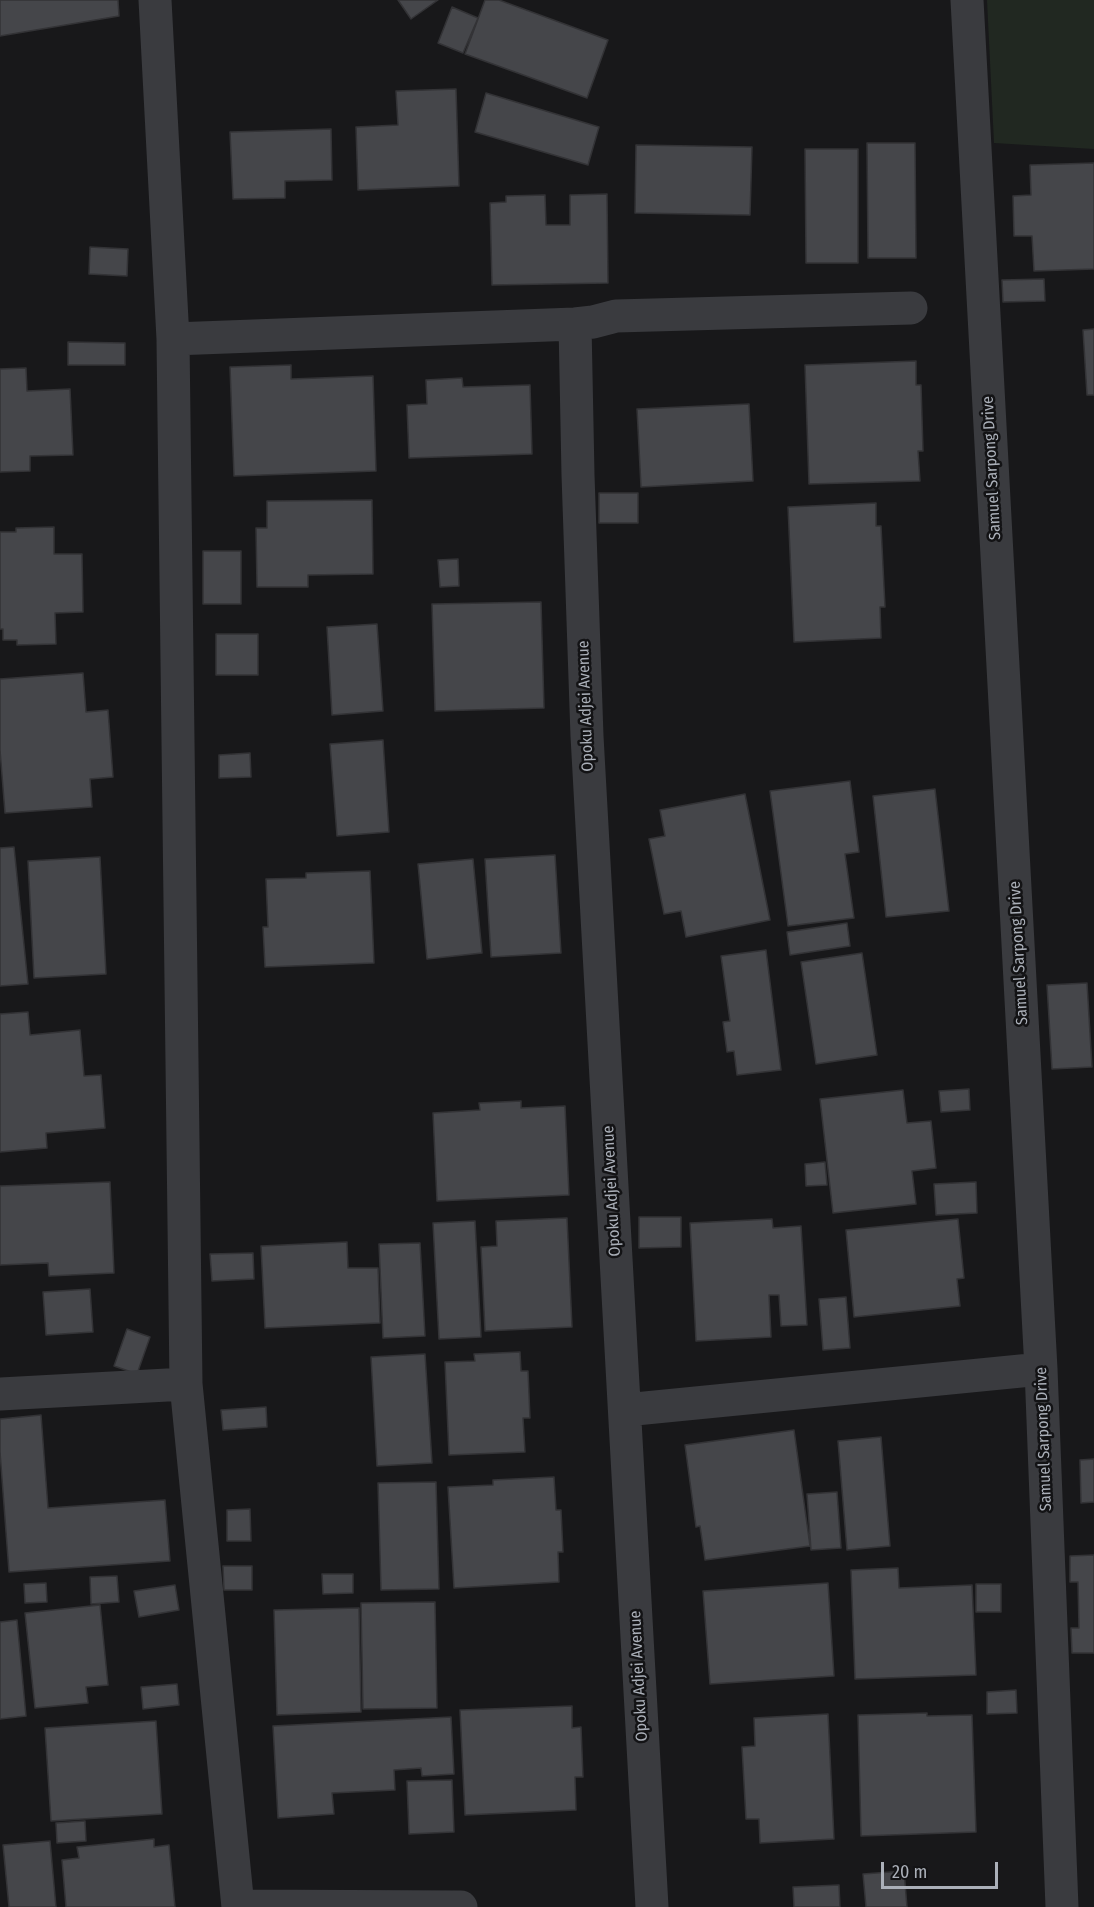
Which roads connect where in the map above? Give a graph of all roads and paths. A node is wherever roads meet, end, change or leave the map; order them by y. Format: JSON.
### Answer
{"nodes":[{"id":1,"x":155,"y":0,"type":"edge"},
{"id":2,"x":967,"y":0,"type":"edge"},
{"id":3,"x":911,"y":308,"type":"dead end"},
{"id":4,"x":575,"y":324,"type":"junction"},
{"id":5,"x":173,"y":339,"type":"junction"},
{"id":6,"x":1041,"y":1369,"type":"junction"},
{"id":7,"x":186,"y":1384,"type":"junction"},
{"id":8,"x":0,"y":1394,"type":"edge"},
{"id":9,"x":625,"y":1410,"type":"junction"},
{"id":10,"x":238,"y":1906,"type":"edge"},
{"id":11,"x":461,"y":1907,"type":"edge"},
{"id":12,"x":652,"y":1907,"type":"edge"},
{"id":13,"x":1062,"y":1907,"type":"edge"}],
"edges":[{"from":1,"to":5,"type":"street"},
{"from":2,"to":6,"type":"street","name":"Samuel Sarpong Drive"},
{"from":3,"to":4,"type":"street"},
{"from":4,"to":5,"type":"street"},
{"from":4,"to":9,"type":"street","name":"Opoku Adjei Avenue"},
{"from":5,"to":7,"type":"street"},
{"from":6,"to":9,"type":"street"},
{"from":6,"to":13,"type":"street","name":"Samuel Sarpong Drive"},
{"from":7,"to":8,"type":"street"},
{"from":7,"to":10,"type":"street"},
{"from":9,"to":12,"type":"street","name":"Opoku Adjei Avenue"},
{"from":10,"to":11,"type":"street"}]}
